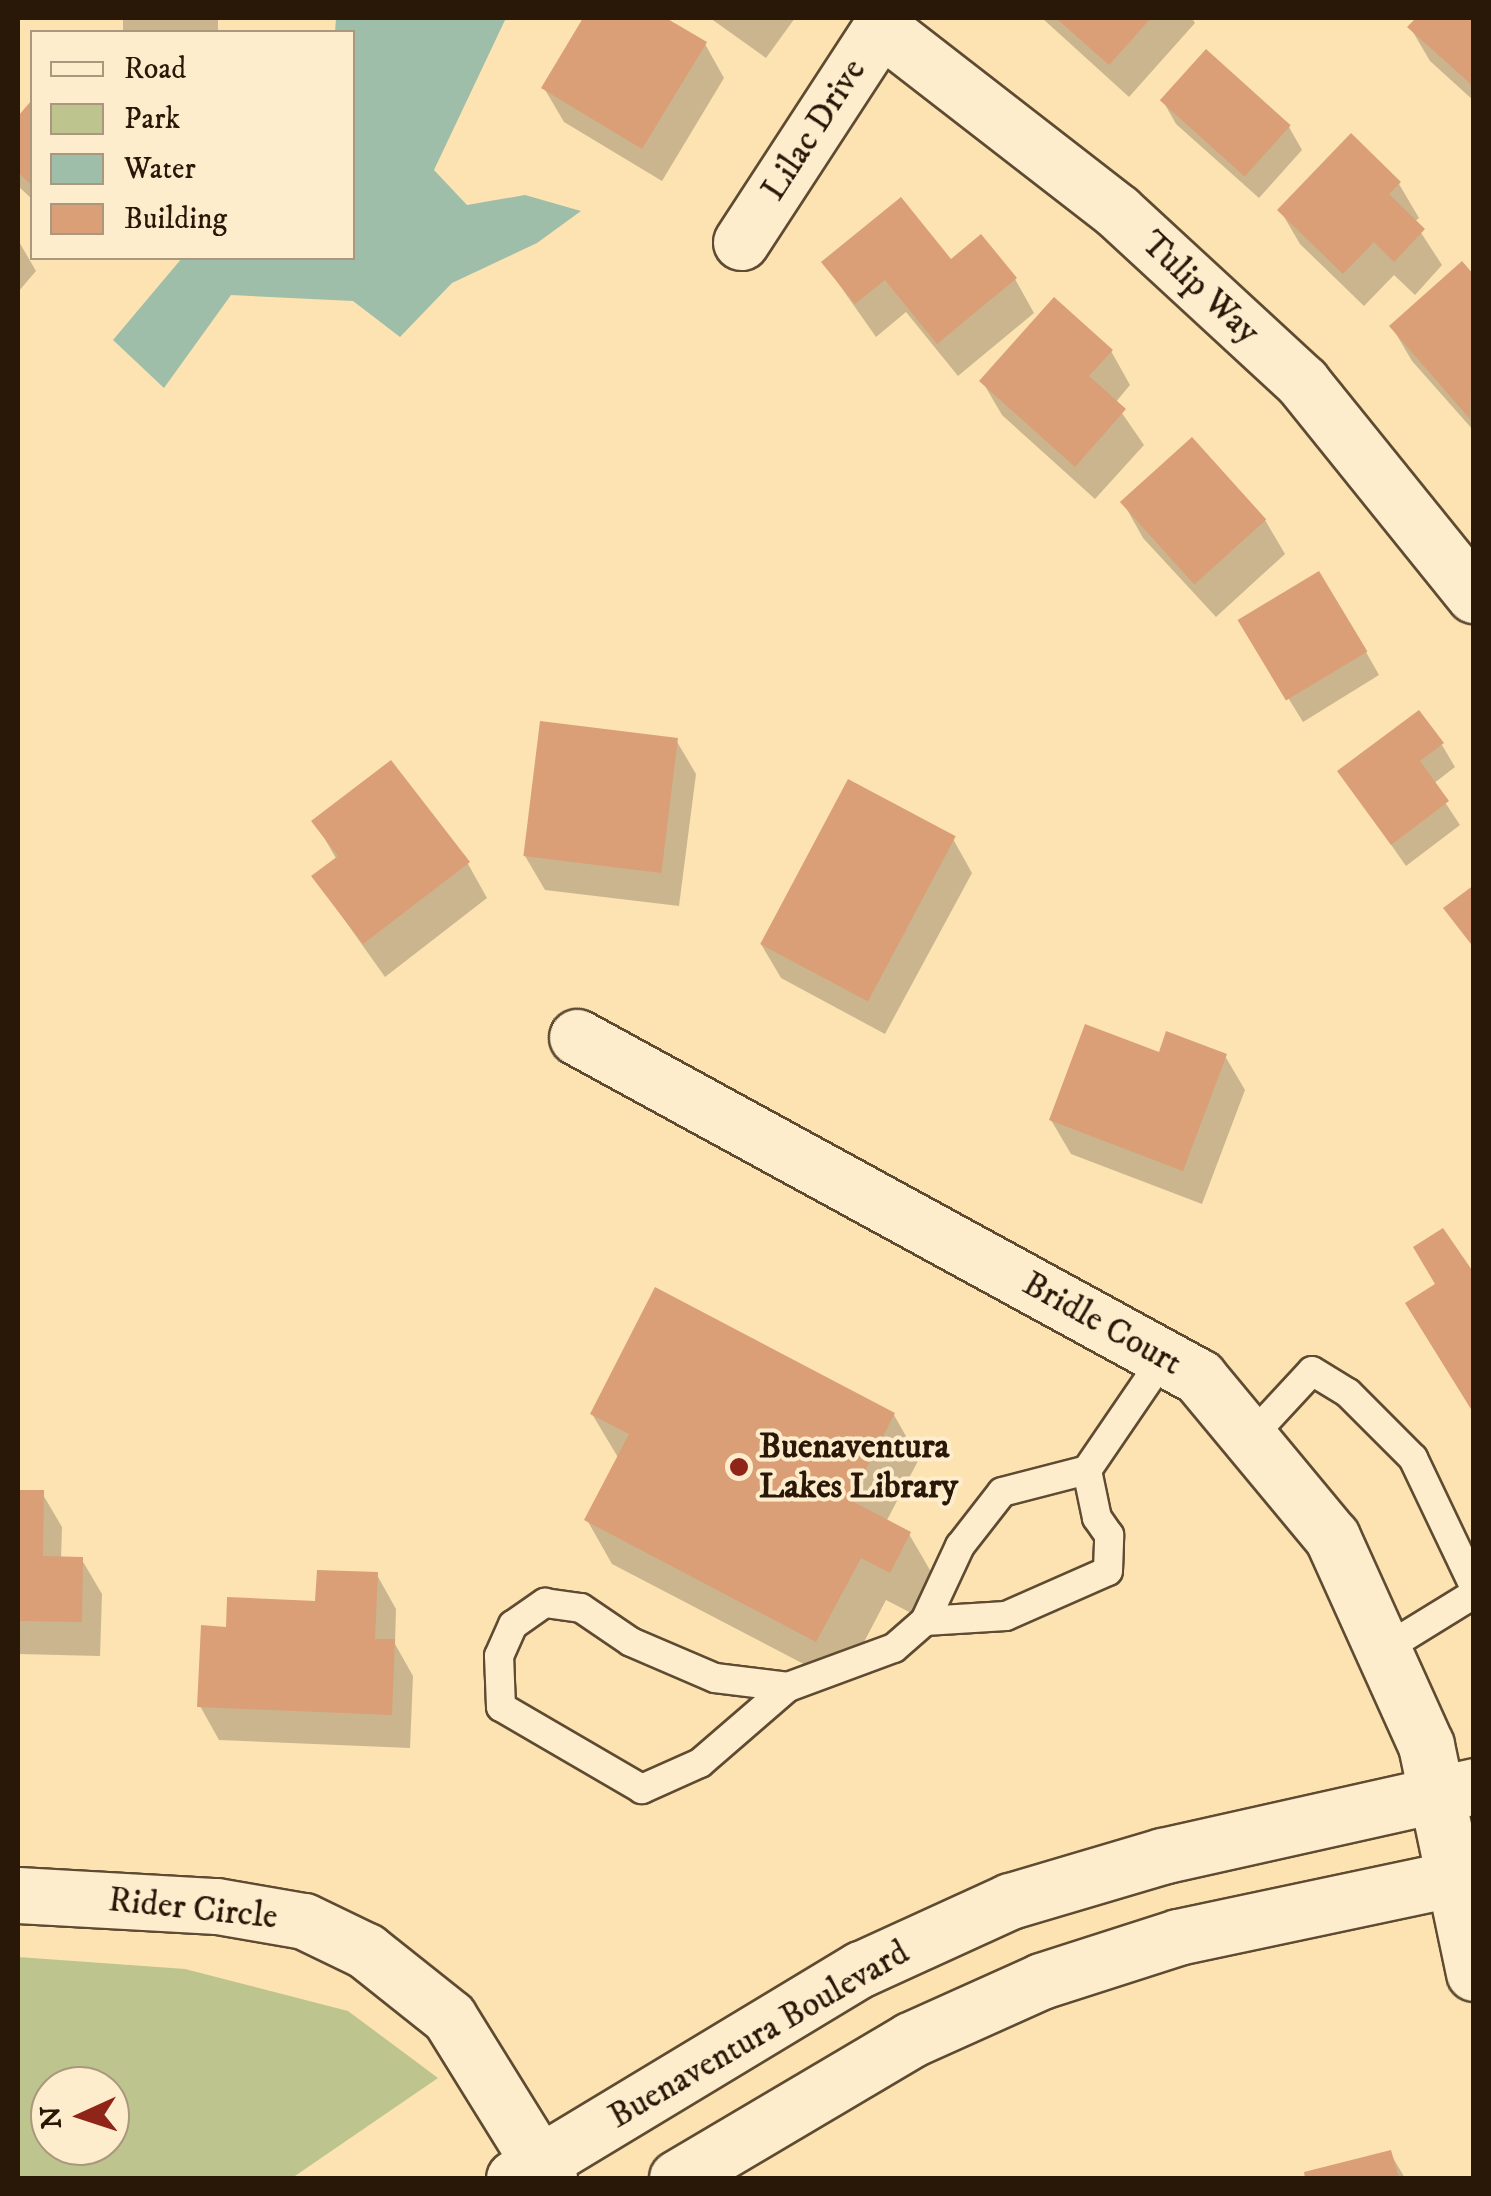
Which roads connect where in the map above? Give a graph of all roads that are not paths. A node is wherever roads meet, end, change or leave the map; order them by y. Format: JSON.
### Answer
{"nodes":[{"id":1,"x":884,"y":23,"type":"edge"},
{"id":2,"x":741,"y":242,"type":"dead end"},
{"id":3,"x":1474,"y":595,"type":"edge"},
{"id":4,"x":577,"y":1037,"type":"dead end"},
{"id":5,"x":1164,"y":1358,"type":"junction"},
{"id":6,"x":1250,"y":1438,"type":"junction"},
{"id":7,"x":1086,"y":1470,"type":"junction"},
{"id":8,"x":1474,"y":1586,"type":"edge"},
{"id":9,"x":1474,"y":1594,"type":"edge"},
{"id":10,"x":925,"y":1621,"type":"junction"},
{"id":11,"x":1383,"y":1650,"type":"junction"},
{"id":12,"x":788,"y":1687,"type":"junction"},
{"id":13,"x":1456,"y":1791,"type":"edge"},
{"id":14,"x":1465,"y":1876,"type":"edge"},
{"id":15,"x":18,"y":1896,"type":"edge"},
{"id":16,"x":1474,"y":1972,"type":"edge"},
{"id":17,"x":534,"y":2173,"type":"edge"},
{"id":18,"x":677,"y":2178,"type":"edge"}],
"edges":[{"from":1,"to":2,"type":"street","name":"Lilac Drive"},
{"from":1,"to":3,"type":"street","name":"Tulip Way"},
{"from":4,"to":5,"type":"street","name":"Bridle Court"},
{"from":5,"to":6,"type":"street","name":"Bridle Court"},
{"from":5,"to":7,"type":"lane"},
{"from":6,"to":8,"type":"lane"},
{"from":6,"to":11,"type":"street","name":"Bridle Court"},
{"from":7,"to":10,"type":"lane"},
{"from":7,"to":10,"type":"lane"},
{"from":9,"to":11,"type":"lane"},
{"from":10,"to":12,"type":"lane"},
{"from":11,"to":13,"type":"street","name":"Bridle Court"},
{"from":12,"to":12,"type":"lane"},
{"from":13,"to":14,"type":"street","name":"Bridle Court"},
{"from":13,"to":17,"type":"street","name":"Buenaventura Boulevard"},
{"from":14,"to":16,"type":"street","name":"Bridle Court"},
{"from":14,"to":18,"type":"street"},
{"from":15,"to":17,"type":"street","name":"Rider Circle"}]}
